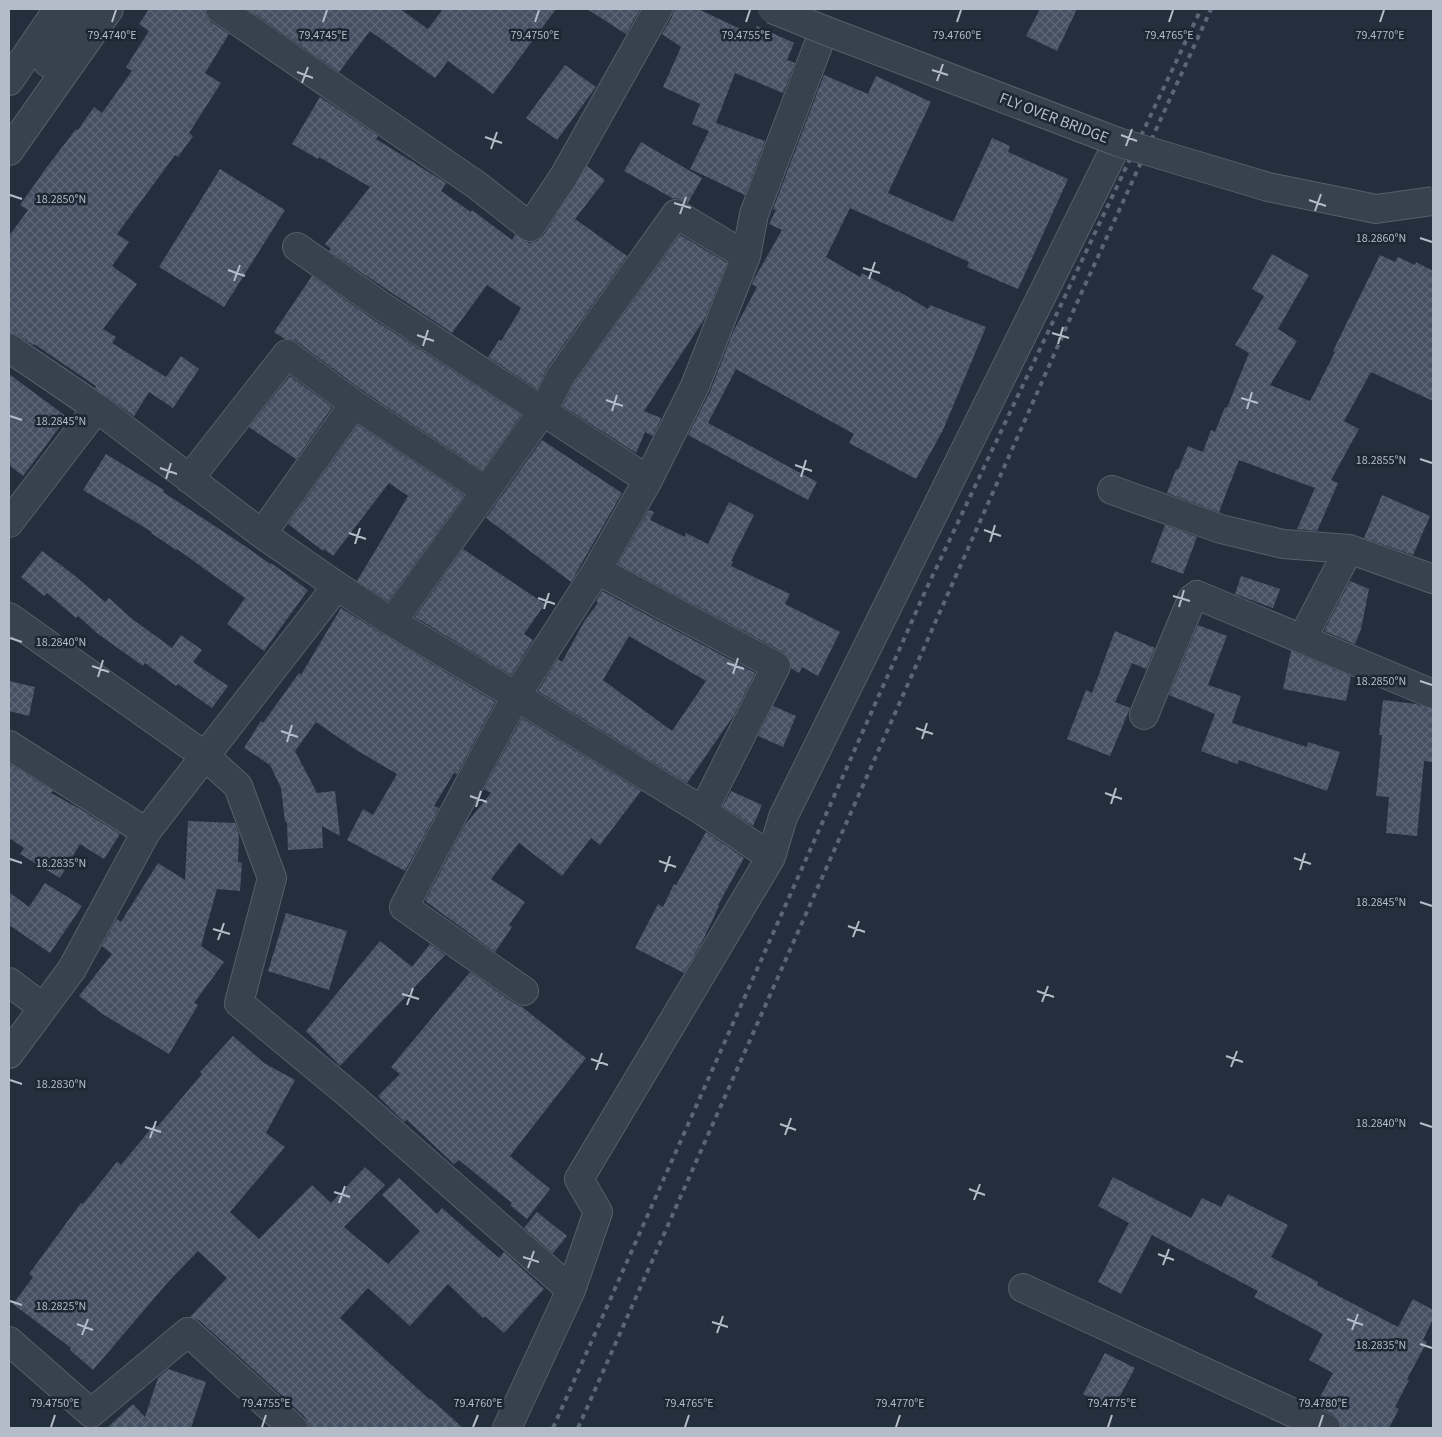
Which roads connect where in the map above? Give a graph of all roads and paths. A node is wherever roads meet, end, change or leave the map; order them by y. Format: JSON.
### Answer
{"nodes":[{"id":1,"x":58,"y":9,"type":"edge"},
{"id":2,"x":85,"y":9,"type":"edge"},
{"id":3,"x":110,"y":9,"type":"edge"},
{"id":4,"x":220,"y":9,"type":"edge"},
{"id":5,"x":658,"y":9,"type":"edge"},
{"id":6,"x":772,"y":9,"type":"edge"},
{"id":7,"x":824,"y":30,"type":"junction"},
{"id":8,"x":9,"y":81,"type":"edge"},
{"id":9,"x":9,"y":119,"type":"edge"},
{"id":10,"x":1118,"y":142,"type":"junction"},
{"id":11,"x":9,"y":151,"type":"edge"},
{"id":12,"x":1433,"y":201,"type":"edge"},
{"id":13,"x":297,"y":247,"type":"dead end"},
{"id":14,"x":746,"y":256,"type":"junction"},
{"id":15,"x":9,"y":348,"type":"edge"},
{"id":16,"x":354,"y":404,"type":"junction"},
{"id":17,"x":97,"y":408,"type":"junction"},
{"id":18,"x":543,"y":411,"type":"junction"},
{"id":19,"x":189,"y":479,"type":"junction"},
{"id":20,"x":648,"y":480,"type":"junction"},
{"id":21,"x":1112,"y":490,"type":"dead end"},
{"id":22,"x":486,"y":491,"type":"junction"},
{"id":23,"x":9,"y":523,"type":"edge"},
{"id":24,"x":262,"y":534,"type":"junction"},
{"id":25,"x":1349,"y":550,"type":"junction"},
{"id":26,"x":597,"y":570,"type":"junction"},
{"id":27,"x":1433,"y":579,"type":"edge"},
{"id":28,"x":337,"y":586,"type":"junction"},
{"id":29,"x":9,"y":617,"type":"edge"},
{"id":30,"x":392,"y":622,"type":"junction"},
{"id":31,"x":1302,"y":639,"type":"junction"},
{"id":32,"x":1433,"y":694,"type":"edge"},
{"id":33,"x":516,"y":696,"type":"junction"},
{"id":34,"x":1144,"y":716,"type":"dead end"},
{"id":35,"x":9,"y":745,"type":"edge"},
{"id":36,"x":205,"y":756,"type":"junction"},
{"id":37,"x":703,"y":811,"type":"junction"},
{"id":38,"x":146,"y":832,"type":"junction"},
{"id":39,"x":771,"y":857,"type":"junction"},
{"id":40,"x":9,"y":982,"type":"edge"},
{"id":41,"x":524,"y":991,"type":"dead end"},
{"id":42,"x":42,"y":1008,"type":"junction"},
{"id":43,"x":9,"y":1054,"type":"edge"},
{"id":44,"x":1023,"y":1288,"type":"dead end"},
{"id":45,"x":571,"y":1290,"type":"junction"},
{"id":46,"x":9,"y":1341,"type":"edge"},
{"id":47,"x":294,"y":1428,"type":"edge"},
{"id":48,"x":508,"y":1428,"type":"edge"},
{"id":49,"x":1326,"y":1428,"type":"edge"}],
"edges":[{"from":1,"to":8,"type":"street"},
{"from":2,"to":9,"type":"street"},
{"from":3,"to":11,"type":"street"},
{"from":4,"to":5,"type":"street"},
{"from":6,"to":7,"type":"street","name":"FLY OVER BRIDGE","bridge":true},
{"from":7,"to":10,"type":"street","name":"FLY OVER BRIDGE","bridge":true},
{"from":7,"to":14,"type":"street"},
{"from":10,"to":12,"type":"street","name":"FLY OVER BRIDGE","bridge":true},
{"from":10,"to":39,"type":"street"},
{"from":13,"to":18,"type":"street"},
{"from":14,"to":18,"type":"street"},
{"from":14,"to":20,"type":"street"},
{"from":15,"to":17,"type":"street"},
{"from":16,"to":19,"type":"street"},
{"from":16,"to":22,"type":"street"},
{"from":16,"to":24,"type":"street"},
{"from":17,"to":19,"type":"street"},
{"from":17,"to":23,"type":"street"},
{"from":18,"to":20,"type":"street"},
{"from":18,"to":22,"type":"street"},
{"from":19,"to":24,"type":"street"},
{"from":20,"to":26,"type":"street"},
{"from":21,"to":25,"type":"street"},
{"from":22,"to":30,"type":"street"},
{"from":24,"to":28,"type":"street"},
{"from":25,"to":27,"type":"street"},
{"from":25,"to":31,"type":"street"},
{"from":26,"to":33,"type":"street"},
{"from":26,"to":37,"type":"street"},
{"from":28,"to":30,"type":"street"},
{"from":28,"to":36,"type":"street"},
{"from":29,"to":36,"type":"street"},
{"from":30,"to":33,"type":"street"},
{"from":31,"to":32,"type":"street"},
{"from":31,"to":34,"type":"street"},
{"from":33,"to":37,"type":"street"},
{"from":33,"to":41,"type":"street"},
{"from":35,"to":38,"type":"street"},
{"from":36,"to":38,"type":"street"},
{"from":36,"to":45,"type":"street"},
{"from":37,"to":39,"type":"street"},
{"from":38,"to":42,"type":"street"},
{"from":39,"to":45,"type":"street"},
{"from":40,"to":42,"type":"street"},
{"from":42,"to":43,"type":"street"},
{"from":44,"to":49,"type":"street"},
{"from":45,"to":48,"type":"street"},
{"from":46,"to":47,"type":"street"}]}
